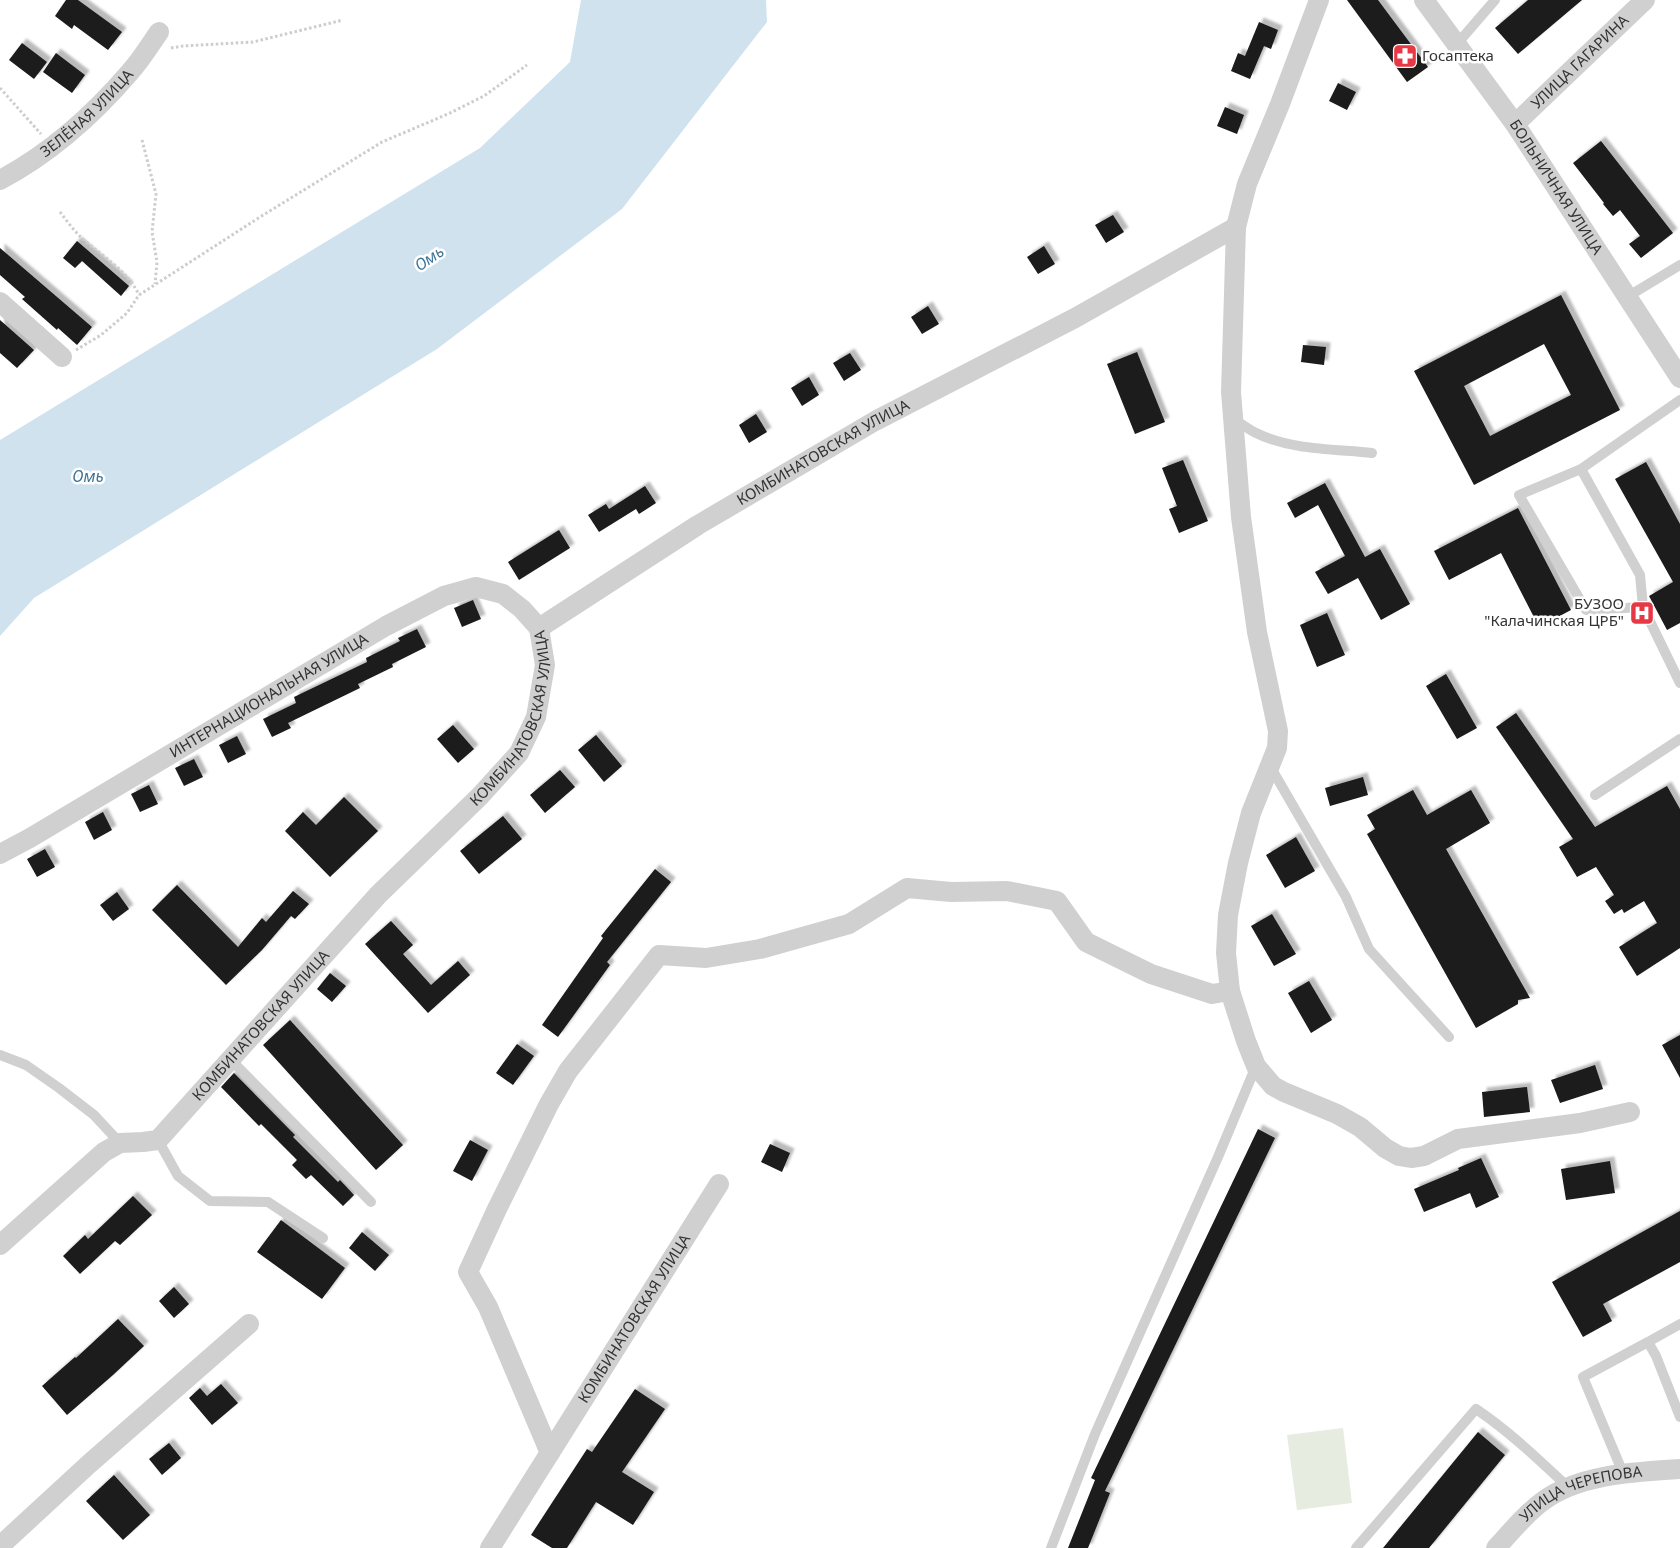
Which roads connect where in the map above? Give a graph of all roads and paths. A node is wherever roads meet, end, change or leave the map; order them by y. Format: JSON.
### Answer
{"nodes":[{"id":1,"x":1319,"y":0,"type":"edge"},
{"id":2,"x":1424,"y":0,"type":"edge"},
{"id":3,"x":1495,"y":0,"type":"edge"},
{"id":4,"x":1645,"y":0,"type":"edge"},
{"id":5,"x":343,"y":20,"type":"dead end"},
{"id":6,"x":160,"y":32,"type":"dead end"},
{"id":7,"x":1457,"y":44,"type":"junction"},
{"id":8,"x":143,"y":54,"type":"junction"},
{"id":9,"x":527,"y":65,"type":"dead end"},
{"id":10,"x":0,"y":88,"type":"edge"},
{"id":11,"x":1515,"y":124,"type":"junction"},
{"id":12,"x":142,"y":140,"type":"dead end"},
{"id":13,"x":52,"y":146,"type":"junction"},
{"id":14,"x":0,"y":180,"type":"edge"},
{"id":15,"x":60,"y":212,"type":"dead end"},
{"id":16,"x":1236,"y":227,"type":"junction"},
{"id":17,"x":1680,"y":265,"type":"edge"},
{"id":18,"x":155,"y":284,"type":"junction"},
{"id":19,"x":139,"y":295,"type":"junction"},
{"id":20,"x":1627,"y":297,"type":"junction"},
{"id":21,"x":0,"y":302,"type":"edge"},
{"id":22,"x":62,"y":357,"type":"joint"},
{"id":23,"x":1680,"y":378,"type":"edge"},
{"id":24,"x":1680,"y":400,"type":"edge"},
{"id":25,"x":1233,"y":418,"type":"junction"},
{"id":26,"x":1372,"y":453,"type":"dead end"},
{"id":27,"x":1581,"y":469,"type":"junction"},
{"id":28,"x":1643,"y":607,"type":"junction"},
{"id":29,"x":539,"y":628,"type":"junction"},
{"id":30,"x":1680,"y":682,"type":"edge"},
{"id":31,"x":1680,"y":739,"type":"edge"},
{"id":32,"x":1270,"y":766,"type":"junction"},
{"id":33,"x":1595,"y":795,"type":"dead end"},
{"id":34,"x":0,"y":854,"type":"edge"},
{"id":35,"x":1230,"y":991,"type":"junction"},
{"id":36,"x":1449,"y":1038,"type":"dead end"},
{"id":37,"x":0,"y":1055,"type":"edge"},
{"id":38,"x":231,"y":1060,"type":"junction"},
{"id":39,"x":1256,"y":1066,"type":"junction"},
{"id":40,"x":1630,"y":1112,"type":"dead end"},
{"id":41,"x":158,"y":1140,"type":"junction"},
{"id":42,"x":120,"y":1143,"type":"junction"},
{"id":43,"x":719,"y":1184,"type":"dead end"},
{"id":44,"x":371,"y":1202,"type":"dead end"},
{"id":45,"x":323,"y":1238,"type":"dead end"},
{"id":46,"x":0,"y":1245,"type":"edge"},
{"id":47,"x":249,"y":1324,"type":"dead end"},
{"id":48,"x":1680,"y":1324,"type":"edge"},
{"id":49,"x":1648,"y":1342,"type":"junction"},
{"id":50,"x":1680,"y":1417,"type":"edge"},
{"id":51,"x":550,"y":1453,"type":"junction"},
{"id":52,"x":1680,"y":1469,"type":"edge"},
{"id":53,"x":1623,"y":1473,"type":"junction"},
{"id":54,"x":1568,"y":1487,"type":"junction"},
{"id":55,"x":0,"y":1546,"type":"edge"},
{"id":56,"x":490,"y":1548,"type":"edge"},
{"id":57,"x":1050,"y":1548,"type":"edge"},
{"id":58,"x":1356,"y":1548,"type":"edge"},
{"id":59,"x":1498,"y":1548,"type":"edge"}],
"edges":[{"from":1,"to":16,"type":"street"},
{"from":2,"to":7,"type":"street","name":"БОЛЬНИЧНАЯ УЛИЦА"},
{"from":3,"to":7,"type":"lane"},
{"from":4,"to":11,"type":"street","name":"УЛИЦА ГАГАРИНА"},
{"from":5,"to":8,"type":"path"},
{"from":6,"to":8,"type":"street","name":"ЗЕЛЁНАЯ УЛИЦА"},
{"from":7,"to":11,"type":"street","name":"БОЛЬНИЧНАЯ УЛИЦА"},
{"from":8,"to":13,"type":"street","name":"ЗЕЛЁНАЯ УЛИЦА"},
{"from":9,"to":18,"type":"path"},
{"from":10,"to":13,"type":"path"},
{"from":11,"to":20,"type":"street","name":"БОЛЬНИЧНАЯ УЛИЦА"},
{"from":12,"to":18,"type":"path"},
{"from":13,"to":14,"type":"street","name":"ЗЕЛЁНАЯ УЛИЦА"},
{"from":15,"to":19,"type":"path"},
{"from":16,"to":25,"type":"street"},
{"from":16,"to":29,"type":"street","name":"КОМБИНАТОВСКАЯ УЛИЦА"},
{"from":17,"to":20,"type":"lane"},
{"from":18,"to":19,"type":"path"},
{"from":19,"to":22,"type":"path"},
{"from":20,"to":23,"type":"street","name":"БОЛЬНИЧНАЯ УЛИЦА"},
{"from":21,"to":22,"type":"street"},
{"from":24,"to":27,"type":"lane"},
{"from":25,"to":26,"type":"lane"},
{"from":25,"to":32,"type":"street"},
{"from":27,"to":28,"type":"lane"},
{"from":27,"to":28,"type":"lane"},
{"from":28,"to":30,"type":"lane"},
{"from":29,"to":34,"type":"street","name":"ИНТЕРНАЦИОНАЛЬНАЯ УЛИЦА"},
{"from":29,"to":38,"type":"street","name":"КОМБИНАТОВСКАЯ УЛИЦА"},
{"from":31,"to":33,"type":"lane"},
{"from":32,"to":35,"type":"street"},
{"from":32,"to":36,"type":"lane"},
{"from":35,"to":39,"type":"street"},
{"from":35,"to":51,"type":"street"},
{"from":37,"to":42,"type":"lane"},
{"from":38,"to":41,"type":"street","name":"КОМБИНАТОВСКАЯ УЛИЦА"},
{"from":38,"to":44,"type":"lane"},
{"from":39,"to":40,"type":"street"},
{"from":39,"to":57,"type":"lane"},
{"from":41,"to":42,"type":"street"},
{"from":41,"to":45,"type":"lane"},
{"from":42,"to":46,"type":"street"},
{"from":43,"to":51,"type":"street","name":"КОМБИНАТОВСКАЯ УЛИЦА"},
{"from":47,"to":55,"type":"street"},
{"from":48,"to":49,"type":"lane"},
{"from":49,"to":50,"type":"lane"},
{"from":49,"to":53,"type":"lane"},
{"from":51,"to":56,"type":"street","name":"КОМБИНАТОВСКАЯ УЛИЦА"},
{"from":52,"to":53,"type":"street","name":"УЛИЦА ЧЕРЕПОВА"},
{"from":53,"to":54,"type":"street","name":"УЛИЦА ЧЕРЕПОВА"},
{"from":54,"to":58,"type":"lane"},
{"from":54,"to":59,"type":"street","name":"УЛИЦА ЧЕРЕПОВА"}]}
